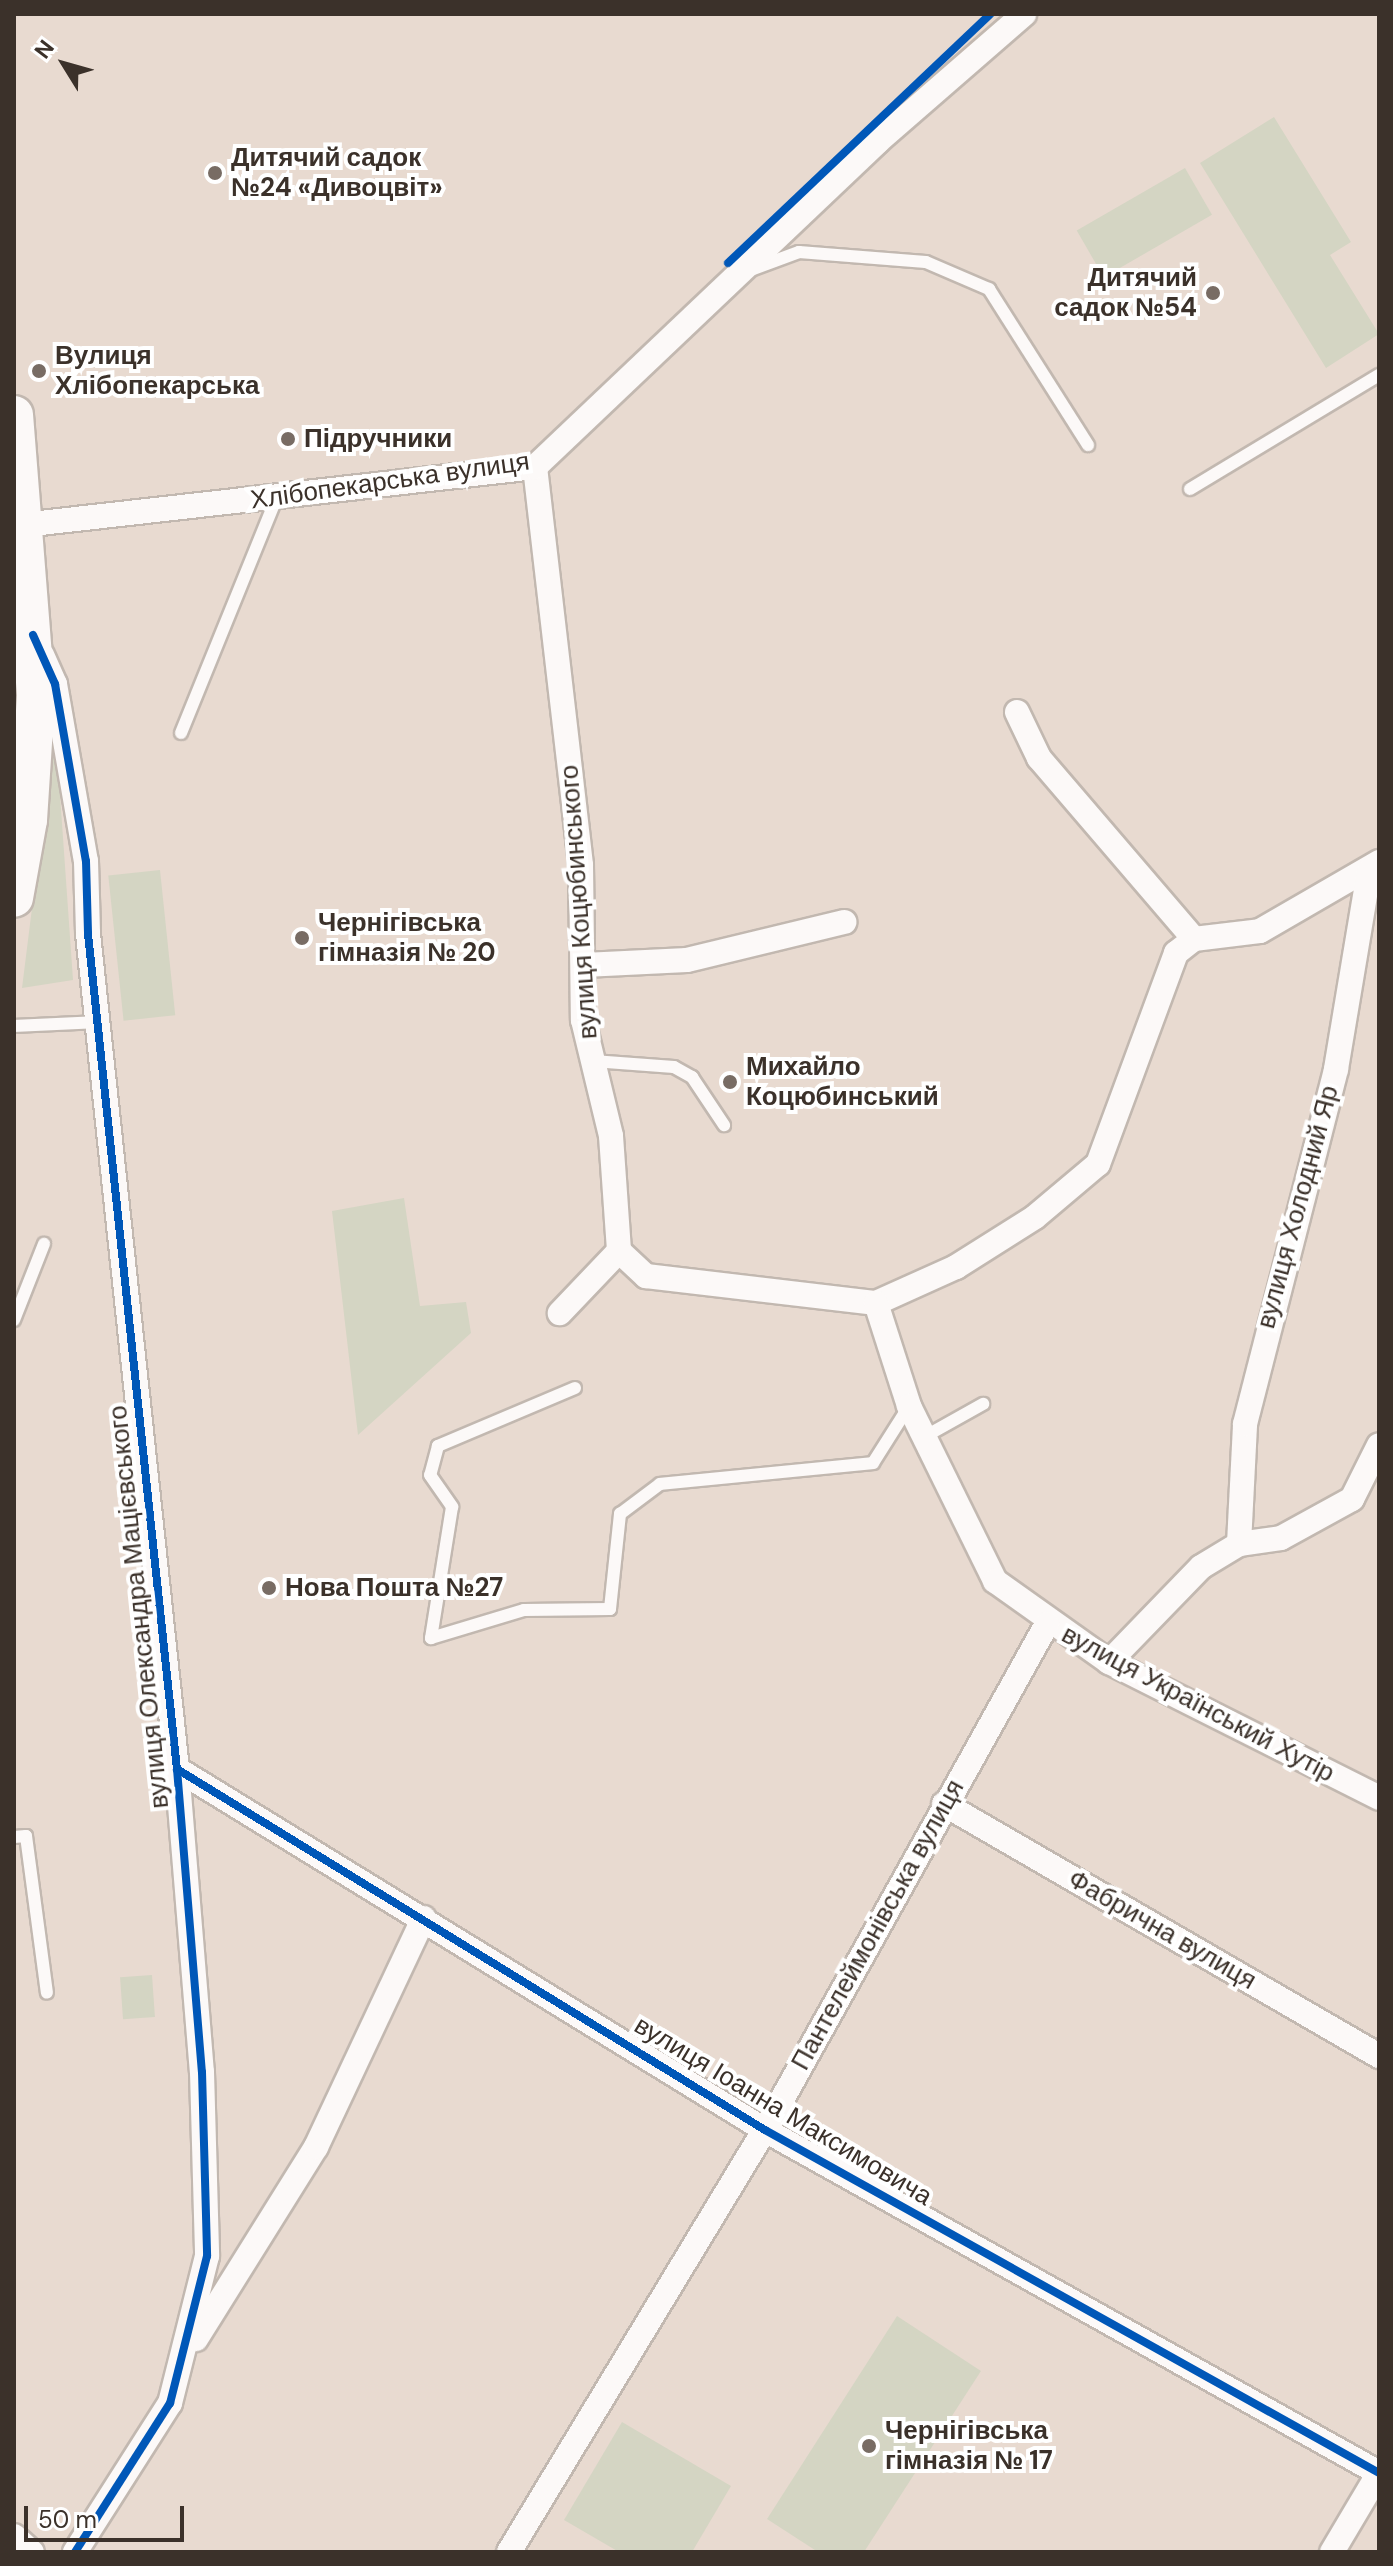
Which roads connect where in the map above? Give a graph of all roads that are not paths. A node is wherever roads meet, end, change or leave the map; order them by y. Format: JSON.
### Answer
{"nodes":[{"id":1,"x":1024,"y":14,"type":"edge"},
{"id":2,"x":739,"y":274,"type":"junction"},
{"id":3,"x":1379,"y":375,"type":"edge"},
{"id":4,"x":14,"y":415,"type":"edge"},
{"id":5,"x":1088,"y":445,"type":"dead end"},
{"id":6,"x":535,"y":467,"type":"junction"},
{"id":7,"x":1190,"y":489,"type":"dead end"},
{"id":8,"x":277,"y":497,"type":"junction"},
{"id":9,"x":19,"y":526,"type":"edge"},
{"id":10,"x":33,"y":635,"type":"junction"},
{"id":11,"x":1017,"y":712,"type":"dead end"},
{"id":12,"x":181,"y":733,"type":"dead end"},
{"id":13,"x":1374,"y":866,"type":"edge"},
{"id":14,"x":14,"y":898,"type":"edge"},
{"id":15,"x":844,"y":922,"type":"dead end"},
{"id":16,"x":1194,"y":939,"type":"junction"},
{"id":17,"x":584,"y":965,"type":"junction"},
{"id":18,"x":101,"y":1022,"type":"junction"},
{"id":19,"x":14,"y":1026,"type":"edge"},
{"id":20,"x":593,"y":1061,"type":"junction"},
{"id":21,"x":724,"y":1125,"type":"dead end"},
{"id":22,"x":44,"y":1244,"type":"dead end"},
{"id":23,"x":619,"y":1251,"type":"junction"},
{"id":24,"x":876,"y":1303,"type":"junction"},
{"id":25,"x":560,"y":1313,"type":"dead end"},
{"id":26,"x":14,"y":1320,"type":"edge"},
{"id":27,"x":575,"y":1388,"type":"dead end"},
{"id":28,"x":983,"y":1404,"type":"dead end"},
{"id":29,"x":909,"y":1406,"type":"junction"},
{"id":30,"x":924,"y":1437,"type":"junction"},
{"id":31,"x":1379,"y":1445,"type":"edge"},
{"id":32,"x":1239,"y":1544,"type":"junction"},
{"id":33,"x":1047,"y":1624,"type":"junction"},
{"id":34,"x":1109,"y":1662,"type":"junction"},
{"id":35,"x":177,"y":1769,"type":"junction"},
{"id":36,"x":1379,"y":1798,"type":"edge"},
{"id":37,"x":944,"y":1804,"type":"junction"},
{"id":38,"x":14,"y":1837,"type":"edge"},
{"id":39,"x":424,"y":1918,"type":"junction"},
{"id":40,"x":47,"y":1993,"type":"dead end"},
{"id":41,"x":1379,"y":2056,"type":"edge"},
{"id":42,"x":765,"y":2130,"type":"junction"},
{"id":43,"x":189,"y":2351,"type":"junction"},
{"id":44,"x":1379,"y":2473,"type":"edge"},
{"id":45,"x":14,"y":2536,"type":"edge"},
{"id":46,"x":32,"y":2552,"type":"edge"},
{"id":47,"x":75,"y":2552,"type":"edge"},
{"id":48,"x":509,"y":2552,"type":"edge"},
{"id":49,"x":1332,"y":2552,"type":"edge"}],
"edges":[{"from":1,"to":2,"type":"street","name":"Хлібопекарська вулиця"},
{"from":2,"to":5,"type":"lane"},
{"from":2,"to":6,"type":"street","name":"Хлібопекарська вулиця"},
{"from":3,"to":7,"type":"lane"},
{"from":4,"to":9,"type":"main road"},
{"from":6,"to":8,"type":"street","name":"Хлібопекарська вулиця"},
{"from":6,"to":17,"type":"street","name":"вулиця Коцюбинського"},
{"from":8,"to":9,"type":"street","name":"Хлібопекарська вулиця"},
{"from":8,"to":12,"type":"lane"},
{"from":9,"to":10,"type":"main road"},
{"from":10,"to":14,"type":"main road"},
{"from":10,"to":18,"type":"street","name":"вулиця Олександра Мацієвського"},
{"from":11,"to":16,"type":"street"},
{"from":13,"to":16,"type":"street"},
{"from":13,"to":32,"type":"street","name":"вулиця Холодний Яр"},
{"from":15,"to":17,"type":"street"},
{"from":16,"to":24,"type":"street"},
{"from":17,"to":20,"type":"street","name":"вулиця Коцюбинського"},
{"from":18,"to":19,"type":"lane"},
{"from":18,"to":35,"type":"street","name":"вулиця Олександра Мацієвського"},
{"from":20,"to":21,"type":"lane"},
{"from":20,"to":23,"type":"street","name":"вулиця Коцюбинського"},
{"from":22,"to":26,"type":"lane"},
{"from":23,"to":24,"type":"street"},
{"from":23,"to":25,"type":"street"},
{"from":24,"to":29,"type":"street","name":"вулиця Український Хутір"},
{"from":27,"to":29,"type":"lane"},
{"from":28,"to":30,"type":"lane"},
{"from":29,"to":30,"type":"street","name":"вулиця Український Хутір"},
{"from":30,"to":33,"type":"street","name":"вулиця Український Хутір"},
{"from":31,"to":32,"type":"street"},
{"from":32,"to":34,"type":"street"},
{"from":33,"to":34,"type":"street","name":"вулиця Український Хутір"},
{"from":33,"to":37,"type":"street","name":"Пантелеймонівська вулиця"},
{"from":34,"to":36,"type":"street","name":"вулиця Український Хутір"},
{"from":35,"to":39,"type":"street","name":"вулиця Іоанна Максимовича"},
{"from":35,"to":43,"type":"street","name":"вулиця Олександра Мацієвського"},
{"from":37,"to":41,"type":"street","name":"Фабрична вулиця"},
{"from":37,"to":42,"type":"street","name":"Пантелеймонівська вулиця"},
{"from":38,"to":40,"type":"lane"},
{"from":39,"to":42,"type":"street","name":"вулиця Іоанна Максимовича"},
{"from":39,"to":43,"type":"street"},
{"from":42,"to":44,"type":"street","name":"вулиця Іоанна Максимовича"},
{"from":42,"to":48,"type":"street","name":"Пантелеймонівська вулиця"},
{"from":43,"to":47,"type":"street","name":"вулиця Олександра Мацієвського"},
{"from":44,"to":49,"type":"street"},
{"from":45,"to":46,"type":"street"}]}
